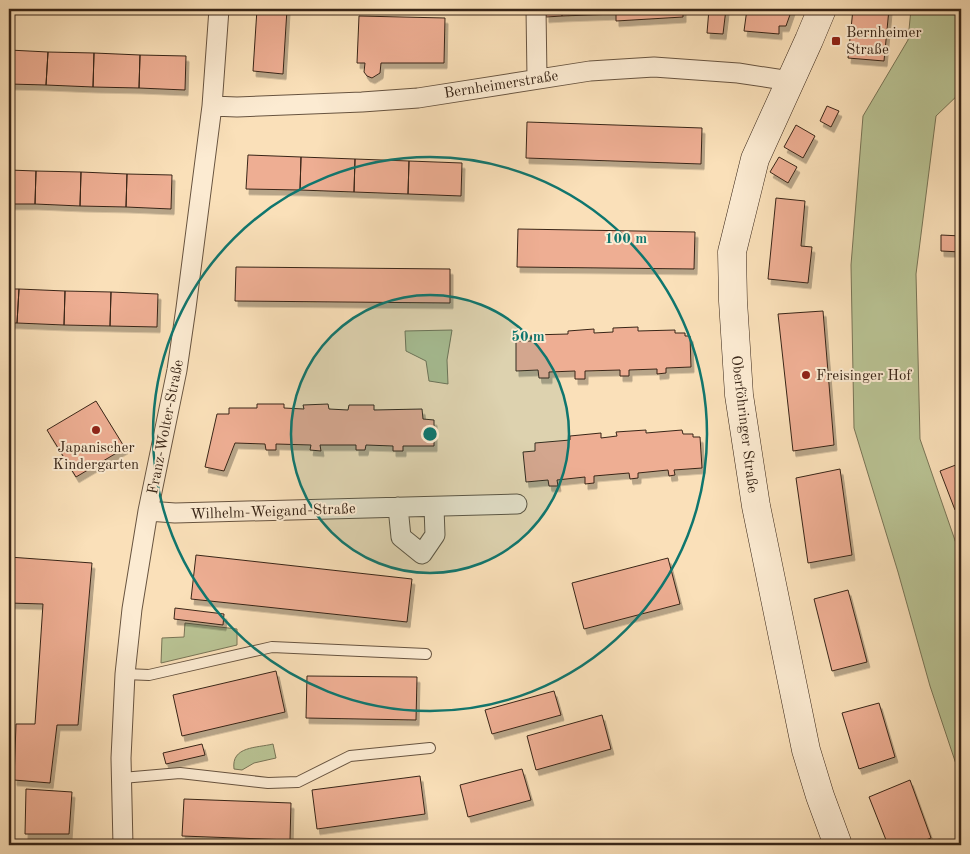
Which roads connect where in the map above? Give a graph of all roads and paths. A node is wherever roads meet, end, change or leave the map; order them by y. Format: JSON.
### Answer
{"nodes":[{"id":1,"x":219,"y":9,"type":"edge"},
{"id":2,"x":536,"y":9,"type":"edge"},
{"id":3,"x":822,"y":9,"type":"edge"},
{"id":4,"x":537,"y":78,"type":"junction"},
{"id":5,"x":790,"y":81,"type":"junction"},
{"id":6,"x":212,"y":106,"type":"junction"},
{"id":7,"x":517,"y":504,"type":"dead end"},
{"id":8,"x":434,"y":506,"type":"junction"},
{"id":9,"x":398,"y":507,"type":"junction"},
{"id":10,"x":148,"y":511,"type":"junction"},
{"id":11,"x":426,"y":654,"type":"dead end"},
{"id":12,"x":126,"y":674,"type":"junction"},
{"id":13,"x":430,"y":748,"type":"dead end"},
{"id":14,"x":122,"y":778,"type":"junction"},
{"id":15,"x":123,"y":845,"type":"edge"},
{"id":16,"x":838,"y":845,"type":"edge"}],
"edges":[{"from":1,"to":6,"type":"street","name":"Franz-Wolter-Straße"},
{"from":2,"to":4,"type":"street"},
{"from":3,"to":5,"type":"main road","name":"Oberföhringer Straße"},
{"from":4,"to":5,"type":"street","name":"Bernheimerstraße"},
{"from":4,"to":6,"type":"street","name":"Bernheimerstraße"},
{"from":5,"to":16,"type":"main road","name":"Oberföhringer Straße"},
{"from":6,"to":10,"type":"street","name":"Franz-Wolter-Straße"},
{"from":7,"to":8,"type":"street","name":"Wilhelm-Weigand-Straße"},
{"from":8,"to":9,"type":"street","name":"Wilhelm-Weigand-Straße"},
{"from":8,"to":9,"type":"street"},
{"from":9,"to":10,"type":"street","name":"Wilhelm-Weigand-Straße"},
{"from":10,"to":12,"type":"street","name":"Franz-Wolter-Straße"},
{"from":11,"to":12,"type":"lane"},
{"from":12,"to":14,"type":"street","name":"Franz-Wolter-Straße"},
{"from":13,"to":14,"type":"lane"},
{"from":14,"to":15,"type":"street","name":"Franz-Wolter-Straße"}]}
